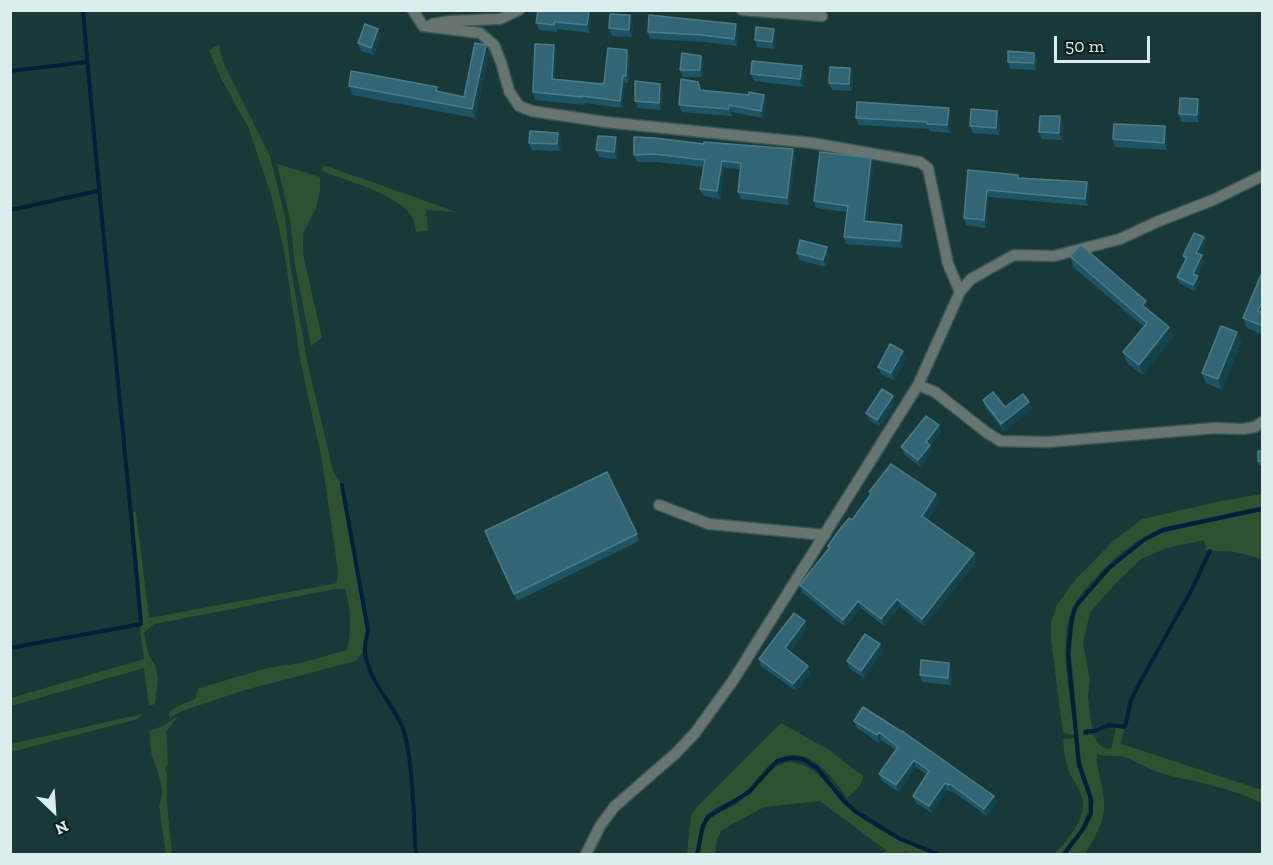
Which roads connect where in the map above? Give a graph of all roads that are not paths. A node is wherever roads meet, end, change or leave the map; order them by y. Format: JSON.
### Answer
{"nodes":[{"id":1,"x":413,"y":10,"type":"edge"},
{"id":2,"x":519,"y":10,"type":"edge"},
{"id":3,"x":742,"y":10,"type":"edge"},
{"id":4,"x":822,"y":16,"type":"dead end"},
{"id":5,"x":423,"y":26,"type":"junction"},
{"id":6,"x":1263,"y":176,"type":"edge"},
{"id":7,"x":960,"y":292,"type":"junction"},
{"id":8,"x":918,"y":385,"type":"junction"},
{"id":9,"x":1263,"y":422,"type":"edge"},
{"id":10,"x":659,"y":505,"type":"dead end"},
{"id":11,"x":825,"y":535,"type":"junction"},
{"id":12,"x":586,"y":855,"type":"edge"}],
"edges":[{"from":1,"to":5,"type":"street"},
{"from":2,"to":5,"type":"street"},
{"from":3,"to":4,"type":"street"},
{"from":5,"to":7,"type":"street"},
{"from":6,"to":7,"type":"street"},
{"from":7,"to":8,"type":"street"},
{"from":8,"to":9,"type":"street"},
{"from":8,"to":11,"type":"street"},
{"from":10,"to":11,"type":"street"},
{"from":11,"to":12,"type":"street"}]}
